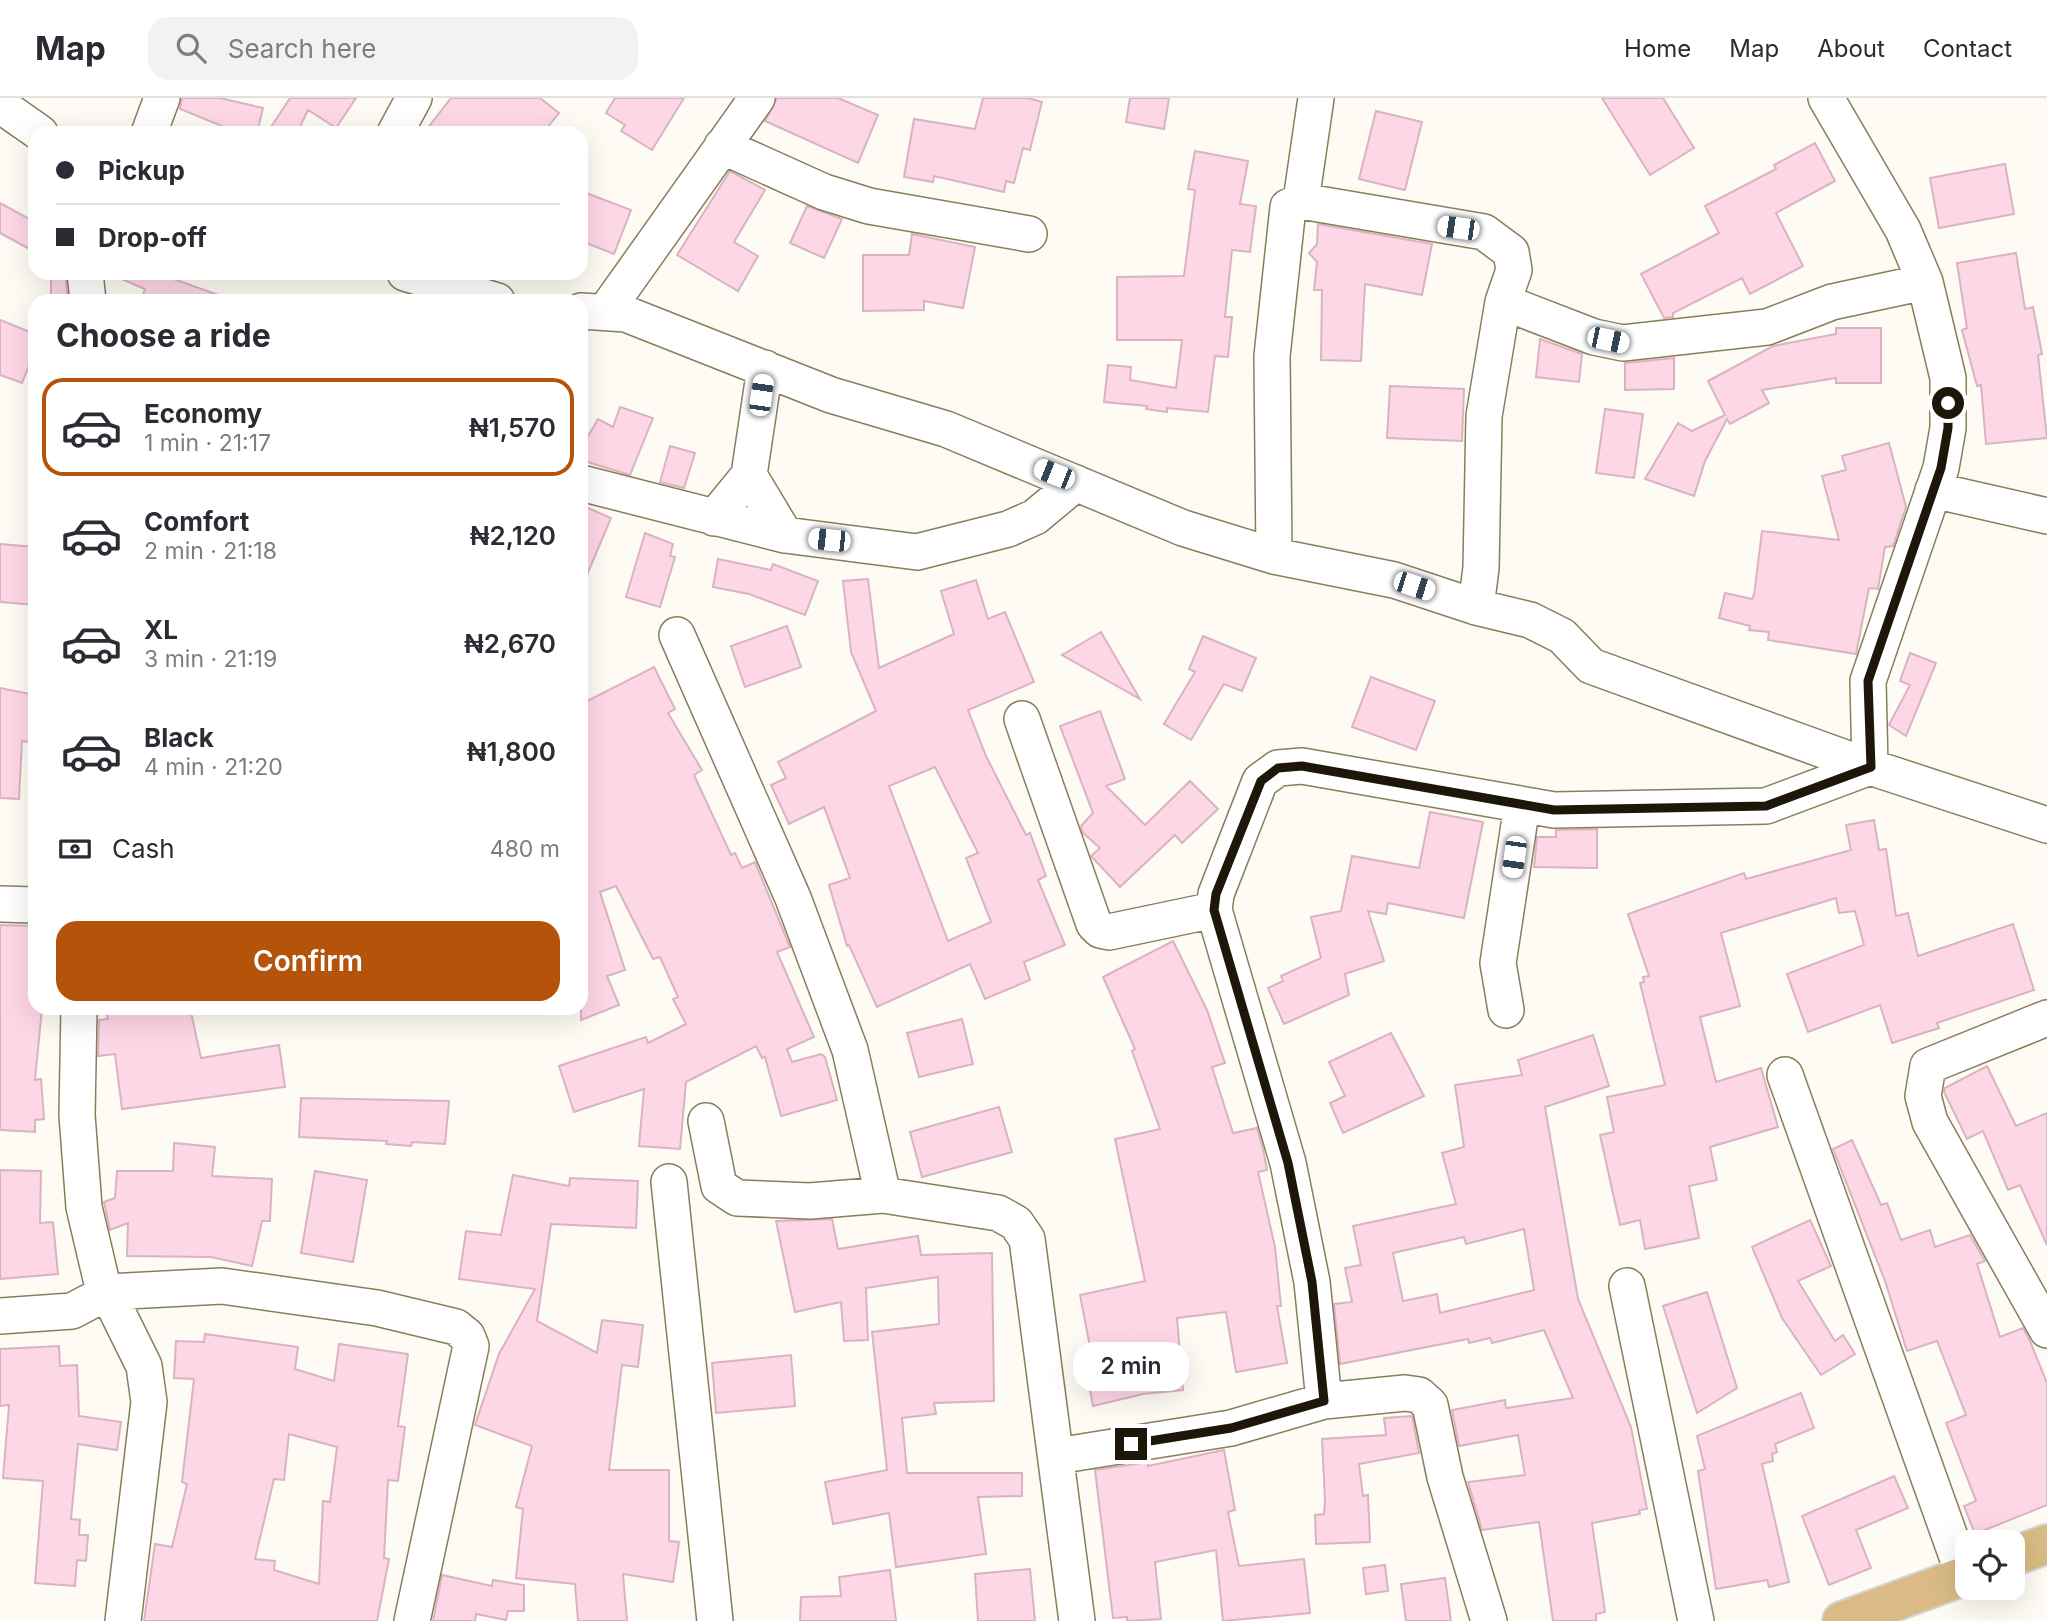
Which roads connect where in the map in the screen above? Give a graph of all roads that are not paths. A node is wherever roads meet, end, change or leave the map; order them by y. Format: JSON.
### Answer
{"nodes":[{"id":1,"x":162,"y":98,"type":"edge"},
{"id":2,"x":414,"y":98,"type":"edge"},
{"id":3,"x":757,"y":98,"type":"edge"},
{"id":4,"x":1316,"y":98,"type":"edge"},
{"id":5,"x":1826,"y":98,"type":"edge"},
{"id":6,"x":0,"y":105,"type":"edge"},
{"id":7,"x":30,"y":126,"type":"edge"},
{"id":8,"x":152,"y":126,"type":"edge"},
{"id":9,"x":399,"y":126,"type":"edge"},
{"id":10,"x":722,"y":146,"type":"junction"},
{"id":11,"x":1301,"y":201,"type":"junction"},
{"id":12,"x":1029,"y":234,"type":"dead end"},
{"id":13,"x":627,"y":279,"type":"junction"},
{"id":14,"x":428,"y":280,"type":"edge"},
{"id":15,"x":1926,"y":282,"type":"junction"},
{"id":16,"x":474,"y":294,"type":"edge"},
{"id":17,"x":1503,"y":302,"type":"junction"},
{"id":18,"x":593,"y":312,"type":"edge"},
{"id":19,"x":647,"y":322,"type":"junction"},
{"id":20,"x":765,"y":368,"type":"junction"},
{"id":21,"x":749,"y":475,"type":"junction"},
{"id":22,"x":1076,"y":483,"type":"junction"},
{"id":23,"x":588,"y":485,"type":"edge"},
{"id":24,"x":1933,"y":489,"type":"junction"},
{"id":25,"x":2047,"y":516,"type":"edge"},
{"id":26,"x":714,"y":518,"type":"junction"},
{"id":27,"x":785,"y":536,"type":"junction"},
{"id":28,"x":1274,"y":556,"type":"junction"},
{"id":29,"x":1476,"y":607,"type":"junction"},
{"id":30,"x":677,"y":635,"type":"dead end"},
{"id":31,"x":1022,"y":719,"type":"dead end"},
{"id":32,"x":1871,"y":767,"type":"junction"},
{"id":33,"x":1522,"y":805,"type":"junction"},
{"id":34,"x":2047,"y":825,"type":"edge"},
{"id":35,"x":0,"y":904,"type":"edge"},
{"id":36,"x":28,"y":905,"type":"edge"},
{"id":37,"x":1214,"y":910,"type":"junction"},
{"id":38,"x":1506,"y":1010,"type":"dead end"},
{"id":39,"x":79,"y":1015,"type":"edge"},
{"id":40,"x":2047,"y":1018,"type":"edge"},
{"id":41,"x":1785,"y":1075,"type":"dead end"},
{"id":42,"x":706,"y":1121,"type":"dead end"},
{"id":43,"x":669,"y":1182,"type":"dead end"},
{"id":44,"x":883,"y":1195,"type":"junction"},
{"id":45,"x":1627,"y":1286,"type":"dead end"},
{"id":46,"x":108,"y":1292,"type":"junction"},
{"id":47,"x":0,"y":1316,"type":"edge"},
{"id":48,"x":2047,"y":1331,"type":"edge"},
{"id":49,"x":1324,"y":1401,"type":"junction"},
{"id":50,"x":1057,"y":1456,"type":"junction"},
{"id":51,"x":2047,"y":1544,"type":"edge"},
{"id":52,"x":1955,"y":1548,"type":"edge"},
{"id":53,"x":2025,"y":1552,"type":"edge"},
{"id":54,"x":1955,"y":1580,"type":"edge"},
{"id":55,"x":123,"y":1621,"type":"edge"},
{"id":56,"x":412,"y":1621,"type":"edge"},
{"id":57,"x":715,"y":1621,"type":"edge"},
{"id":58,"x":1077,"y":1621,"type":"edge"},
{"id":59,"x":1489,"y":1621,"type":"edge"},
{"id":60,"x":1696,"y":1621,"type":"edge"},
{"id":61,"x":1842,"y":1621,"type":"edge"}],
"edges":[{"from":1,"to":8,"type":"street"},
{"from":2,"to":9,"type":"street"},
{"from":3,"to":10,"type":"street"},
{"from":4,"to":11,"type":"street"},
{"from":5,"to":15,"type":"street"},
{"from":6,"to":7,"type":"street"},
{"from":10,"to":12,"type":"street"},
{"from":10,"to":13,"type":"street"},
{"from":11,"to":17,"type":"street"},
{"from":11,"to":28,"type":"street"},
{"from":13,"to":18,"type":"street"},
{"from":13,"to":19,"type":"street"},
{"from":14,"to":16,"type":"street"},
{"from":15,"to":17,"type":"street"},
{"from":15,"to":24,"type":"street"},
{"from":17,"to":29,"type":"street"},
{"from":18,"to":19,"type":"street"},
{"from":19,"to":20,"type":"street"},
{"from":20,"to":21,"type":"street"},
{"from":20,"to":22,"type":"street"},
{"from":21,"to":26,"type":"street"},
{"from":21,"to":27,"type":"street"},
{"from":22,"to":27,"type":"street"},
{"from":22,"to":28,"type":"street"},
{"from":23,"to":26,"type":"street"},
{"from":24,"to":25,"type":"street"},
{"from":24,"to":32,"type":"street"},
{"from":26,"to":27,"type":"street"},
{"from":28,"to":29,"type":"street"},
{"from":29,"to":32,"type":"street"},
{"from":30,"to":44,"type":"street"},
{"from":31,"to":37,"type":"street"},
{"from":32,"to":33,"type":"street"},
{"from":32,"to":34,"type":"street"},
{"from":33,"to":37,"type":"street"},
{"from":33,"to":38,"type":"street"},
{"from":35,"to":36,"type":"street"},
{"from":37,"to":49,"type":"street"},
{"from":39,"to":46,"type":"street"},
{"from":40,"to":48,"type":"street"},
{"from":41,"to":52,"type":"street"},
{"from":42,"to":44,"type":"street"},
{"from":43,"to":57,"type":"street"},
{"from":44,"to":50,"type":"street"},
{"from":45,"to":60,"type":"street"},
{"from":46,"to":47,"type":"street"},
{"from":46,"to":55,"type":"street"},
{"from":46,"to":56,"type":"street"},
{"from":49,"to":50,"type":"street"},
{"from":49,"to":59,"type":"street"},
{"from":50,"to":58,"type":"street"},
{"from":51,"to":53,"type":"main road"},
{"from":54,"to":61,"type":"main road"}]}
